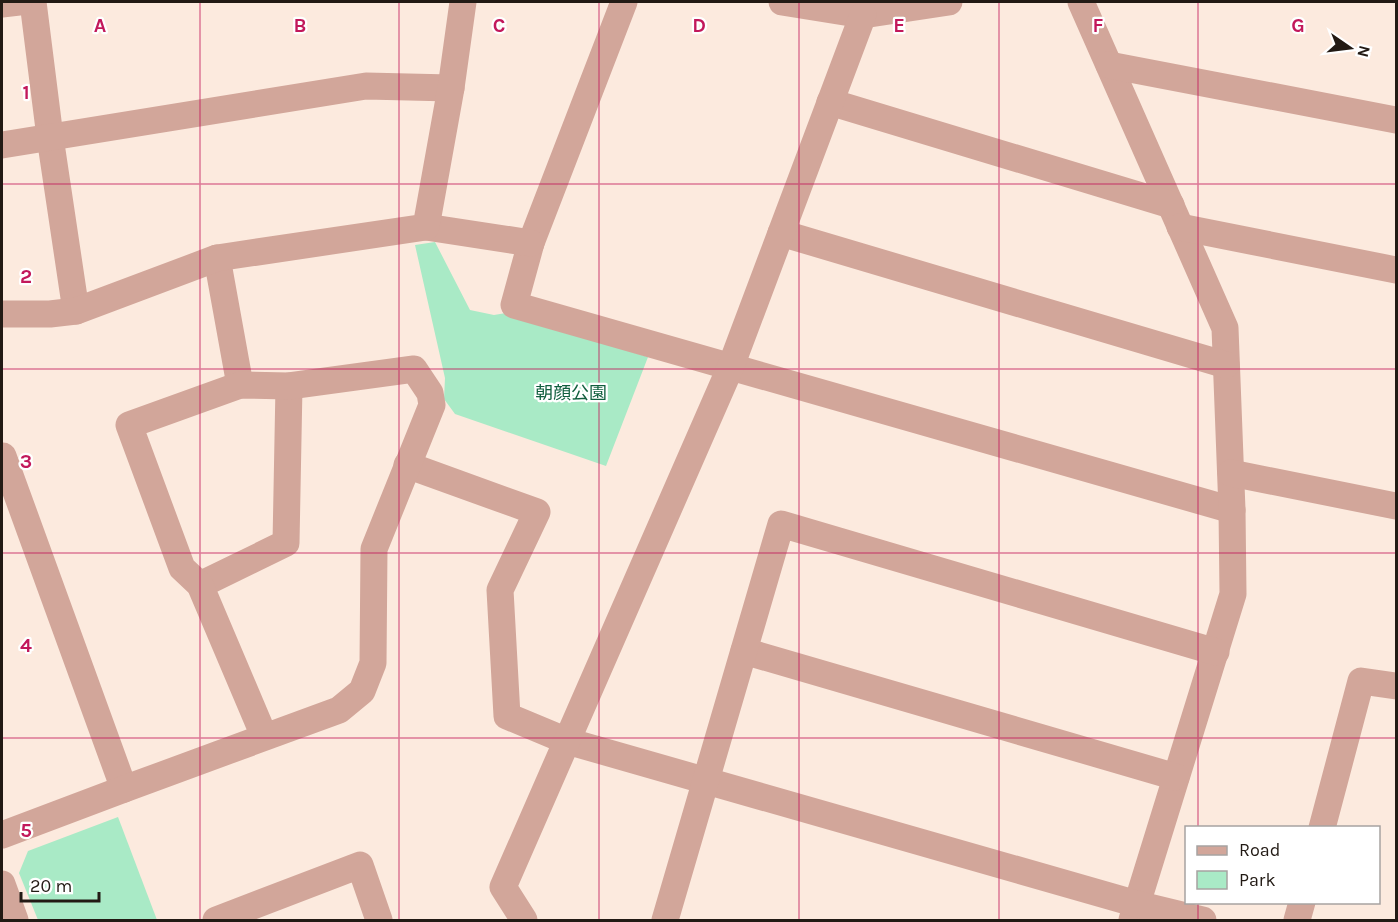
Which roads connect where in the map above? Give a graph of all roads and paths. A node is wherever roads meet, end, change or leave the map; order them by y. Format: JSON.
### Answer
{"nodes":[{"id":1,"x":19,"y":2,"type":"edge"},
{"id":2,"x":33,"y":2,"type":"edge"},
{"id":3,"x":463,"y":2,"type":"edge"},
{"id":4,"x":624,"y":2,"type":"edge"},
{"id":5,"x":785,"y":2,"type":"edge"},
{"id":6,"x":1081,"y":2,"type":"edge"},
{"id":7,"x":933,"y":3,"type":"edge"},
{"id":8,"x":2,"y":4,"type":"edge"},
{"id":9,"x":863,"y":15,"type":"junction"},
{"id":10,"x":1109,"y":65,"type":"junction"},
{"id":11,"x":451,"y":88,"type":"junction"},
{"id":12,"x":830,"y":102,"type":"junction"},
{"id":13,"x":1396,"y":120,"type":"edge"},
{"id":14,"x":50,"y":137,"type":"junction"},
{"id":15,"x":2,"y":145,"type":"edge"},
{"id":16,"x":1176,"y":216,"type":"junction"},
{"id":17,"x":426,"y":227,"type":"junction"},
{"id":18,"x":781,"y":233,"type":"junction"},
{"id":19,"x":531,"y":243,"type":"junction"},
{"id":20,"x":217,"y":258,"type":"junction"},
{"id":21,"x":1396,"y":270,"type":"edge"},
{"id":22,"x":76,"y":311,"type":"junction"},
{"id":23,"x":2,"y":314,"type":"edge"},
{"id":24,"x":1226,"y":365,"type":"junction"},
{"id":25,"x":731,"y":366,"type":"junction"},
{"id":26,"x":240,"y":385,"type":"junction"},
{"id":27,"x":289,"y":386,"type":"junction"},
{"id":28,"x":2,"y":456,"type":"edge"},
{"id":29,"x":407,"y":465,"type":"junction"},
{"id":30,"x":1231,"y":473,"type":"junction"},
{"id":31,"x":1396,"y":506,"type":"edge"},
{"id":32,"x":1232,"y":510,"type":"junction"},
{"id":33,"x":200,"y":585,"type":"junction"},
{"id":34,"x":744,"y":651,"type":"junction"},
{"id":35,"x":1215,"y":651,"type":"junction"},
{"id":36,"x":1396,"y":686,"type":"edge"},
{"id":37,"x":264,"y":736,"type":"junction"},
{"id":38,"x":567,"y":741,"type":"junction"},
{"id":39,"x":1176,"y":777,"type":"junction"},
{"id":40,"x":706,"y":781,"type":"junction"},
{"id":41,"x":124,"y":789,"type":"junction"},
{"id":42,"x":1323,"y":826,"type":"edge"},
{"id":43,"x":2,"y":835,"type":"edge"},
{"id":44,"x":2,"y":884,"type":"edge"},
{"id":45,"x":1302,"y":904,"type":"edge"},
{"id":46,"x":1134,"y":912,"type":"edge"},
{"id":47,"x":671,"y":919,"type":"edge"},
{"id":48,"x":15,"y":921,"type":"edge"},
{"id":49,"x":216,"y":921,"type":"edge"},
{"id":50,"x":379,"y":921,"type":"edge"},
{"id":51,"x":524,"y":921,"type":"edge"},
{"id":52,"x":1203,"y":921,"type":"edge"},
{"id":53,"x":1297,"y":921,"type":"edge"}],
"edges":[{"from":1,"to":8,"type":"street"},
{"from":2,"to":14,"type":"street"},
{"from":3,"to":11,"type":"street"},
{"from":4,"to":19,"type":"street"},
{"from":5,"to":9,"type":"street"},
{"from":6,"to":10,"type":"street"},
{"from":7,"to":9,"type":"street"},
{"from":9,"to":12,"type":"street"},
{"from":10,"to":13,"type":"street"},
{"from":10,"to":16,"type":"street"},
{"from":11,"to":14,"type":"street"},
{"from":11,"to":17,"type":"street"},
{"from":12,"to":16,"type":"street"},
{"from":12,"to":18,"type":"street"},
{"from":14,"to":15,"type":"street"},
{"from":14,"to":22,"type":"street"},
{"from":16,"to":21,"type":"street"},
{"from":16,"to":24,"type":"street"},
{"from":17,"to":19,"type":"street"},
{"from":17,"to":20,"type":"street"},
{"from":18,"to":24,"type":"street"},
{"from":18,"to":25,"type":"street"},
{"from":19,"to":25,"type":"street"},
{"from":20,"to":22,"type":"street"},
{"from":20,"to":26,"type":"street"},
{"from":22,"to":23,"type":"street"},
{"from":24,"to":30,"type":"street"},
{"from":25,"to":32,"type":"street"},
{"from":25,"to":38,"type":"street"},
{"from":26,"to":27,"type":"street"},
{"from":26,"to":33,"type":"street"},
{"from":27,"to":29,"type":"street"},
{"from":27,"to":33,"type":"street"},
{"from":28,"to":41,"type":"street"},
{"from":29,"to":37,"type":"street"},
{"from":29,"to":38,"type":"street"},
{"from":30,"to":31,"type":"street"},
{"from":30,"to":32,"type":"street"},
{"from":32,"to":35,"type":"street"},
{"from":33,"to":37,"type":"street"},
{"from":34,"to":35,"type":"street"},
{"from":34,"to":39,"type":"street"},
{"from":34,"to":40,"type":"street"},
{"from":35,"to":39,"type":"street"},
{"from":36,"to":42,"type":"street"},
{"from":37,"to":41,"type":"street"},
{"from":38,"to":40,"type":"street"},
{"from":38,"to":51,"type":"street"},
{"from":39,"to":46,"type":"street"},
{"from":40,"to":46,"type":"street"},
{"from":40,"to":47,"type":"street"},
{"from":41,"to":43,"type":"street"},
{"from":44,"to":48,"type":"street"},
{"from":45,"to":53,"type":"street"},
{"from":46,"to":52,"type":"street"},
{"from":49,"to":50,"type":"street"}]}
